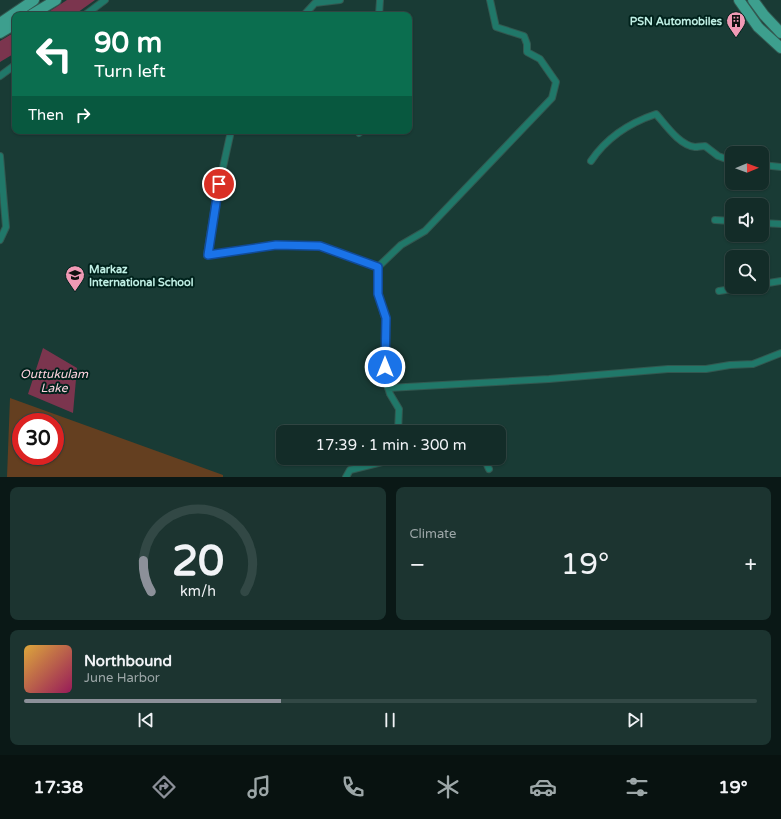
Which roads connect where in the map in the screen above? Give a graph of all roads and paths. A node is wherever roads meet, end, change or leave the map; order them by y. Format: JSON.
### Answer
{"nodes":[{"id":1,"x":34,"y":0,"type":"edge"},
{"id":2,"x":56,"y":0,"type":"edge"},
{"id":3,"x":105,"y":0,"type":"edge"},
{"id":4,"x":340,"y":0,"type":"edge"},
{"id":5,"x":380,"y":0,"type":"edge"},
{"id":6,"x":490,"y":0,"type":"edge"},
{"id":7,"x":739,"y":0,"type":"edge"},
{"id":8,"x":753,"y":0,"type":"edge"},
{"id":9,"x":15,"y":12,"type":"edge"},
{"id":10,"x":36,"y":12,"type":"edge"},
{"id":11,"x":89,"y":12,"type":"edge"},
{"id":12,"x":307,"y":12,"type":"edge"},
{"id":13,"x":379,"y":12,"type":"edge"},
{"id":14,"x":12,"y":14,"type":"edge"},
{"id":15,"x":0,"y":22,"type":"edge"},
{"id":16,"x":12,"y":26,"type":"edge"},
{"id":17,"x":0,"y":33,"type":"edge"},
{"id":18,"x":781,"y":33,"type":"edge"},
{"id":19,"x":781,"y":48,"type":"edge"},
{"id":20,"x":12,"y":67,"type":"edge"},
{"id":21,"x":0,"y":76,"type":"edge"},
{"id":22,"x":230,"y":134,"type":"edge"},
{"id":23,"x":0,"y":156,"type":"edge"},
{"id":24,"x":725,"y":158,"type":"edge"},
{"id":25,"x":591,"y":161,"type":"dead end"},
{"id":26,"x":769,"y":166,"type":"edge"},
{"id":27,"x":781,"y":167,"type":"edge"},
{"id":28,"x":715,"y":220,"type":"dead end"},
{"id":29,"x":725,"y":221,"type":"edge"},
{"id":30,"x":769,"y":223,"type":"edge"},
{"id":31,"x":781,"y":224,"type":"edge"},
{"id":32,"x":0,"y":240,"type":"edge"},
{"id":33,"x":378,"y":267,"type":"junction"},
{"id":34,"x":781,"y":281,"type":"edge"},
{"id":35,"x":769,"y":283,"type":"edge"},
{"id":36,"x":725,"y":290,"type":"edge"},
{"id":37,"x":719,"y":291,"type":"dead end"},
{"id":38,"x":781,"y":353,"type":"edge"},
{"id":39,"x":388,"y":388,"type":"junction"},
{"id":40,"x":398,"y":425,"type":"edge"},
{"id":41,"x":370,"y":465,"type":"edge"},
{"id":42,"x":487,"y":465,"type":"edge"},
{"id":43,"x":489,"y":469,"type":"dead end"},
{"id":44,"x":346,"y":477,"type":"edge"}],
"edges":[{"from":1,"to":9,"type":"main road"},
{"from":2,"to":10,"type":"main road"},
{"from":3,"to":11,"type":"street"},
{"from":4,"to":12,"type":"street"},
{"from":5,"to":13,"type":"street"},
{"from":6,"to":33,"type":"street"},
{"from":7,"to":19,"type":"main road"},
{"from":8,"to":18,"type":"main road"},
{"from":14,"to":15,"type":"main road"},
{"from":16,"to":17,"type":"main road"},
{"from":20,"to":21,"type":"street"},
{"from":22,"to":33,"type":"street"},
{"from":23,"to":32,"type":"street"},
{"from":24,"to":25,"type":"street"},
{"from":26,"to":27,"type":"street"},
{"from":28,"to":29,"type":"street"},
{"from":30,"to":31,"type":"street"},
{"from":33,"to":39,"type":"street"},
{"from":34,"to":35,"type":"street"},
{"from":36,"to":37,"type":"street"},
{"from":38,"to":39,"type":"street"},
{"from":39,"to":40,"type":"street"},
{"from":41,"to":44,"type":"street"},
{"from":42,"to":43,"type":"street"}]}
